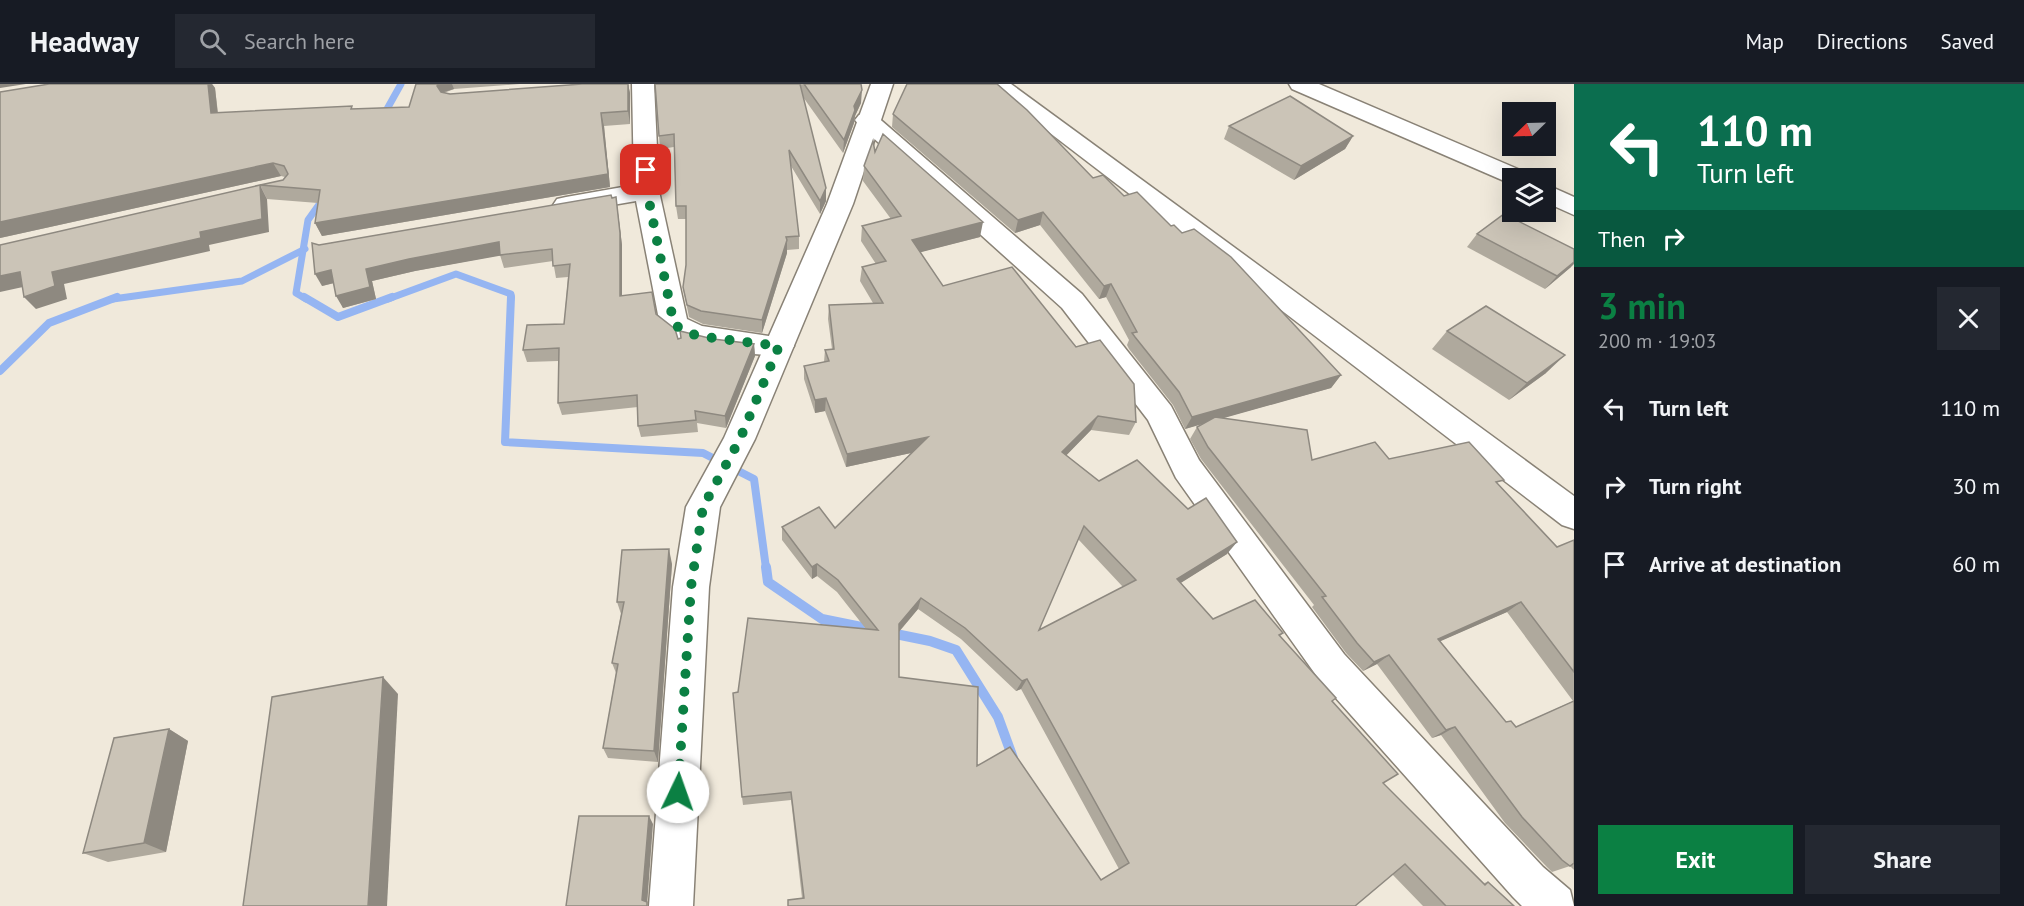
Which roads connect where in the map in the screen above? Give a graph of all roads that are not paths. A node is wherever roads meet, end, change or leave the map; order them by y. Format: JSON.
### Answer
{"nodes":[{"id":1,"x":641,"y":84,"type":"edge"},
{"id":2,"x":882,"y":84,"type":"edge"},
{"id":3,"x":997,"y":84,"type":"edge"},
{"id":4,"x":1300,"y":84,"type":"edge"},
{"id":5,"x":617,"y":86,"type":"edge"},
{"id":6,"x":867,"y":120,"type":"junction"},
{"id":7,"x":1502,"y":171,"type":"edge"},
{"id":8,"x":647,"y":191,"type":"junction"},
{"id":9,"x":1556,"y":198,"type":"edge"},
{"id":10,"x":1574,"y":207,"type":"edge"},
{"id":11,"x":544,"y":209,"type":"edge"},
{"id":12,"x":779,"y":346,"type":"junction"},
{"id":13,"x":1574,"y":515,"type":"edge"},
{"id":14,"x":671,"y":906,"type":"edge"},
{"id":15,"x":1554,"y":906,"type":"edge"}],
"edges":[{"from":1,"to":5,"type":"street"},
{"from":1,"to":8,"type":"street"},
{"from":2,"to":6,"type":"street"},
{"from":3,"to":13,"type":"street"},
{"from":4,"to":7,"type":"street"},
{"from":6,"to":12,"type":"street"},
{"from":6,"to":15,"type":"street"},
{"from":8,"to":11,"type":"street"},
{"from":8,"to":12,"type":"street"},
{"from":9,"to":10,"type":"street"},
{"from":12,"to":14,"type":"street"}]}
